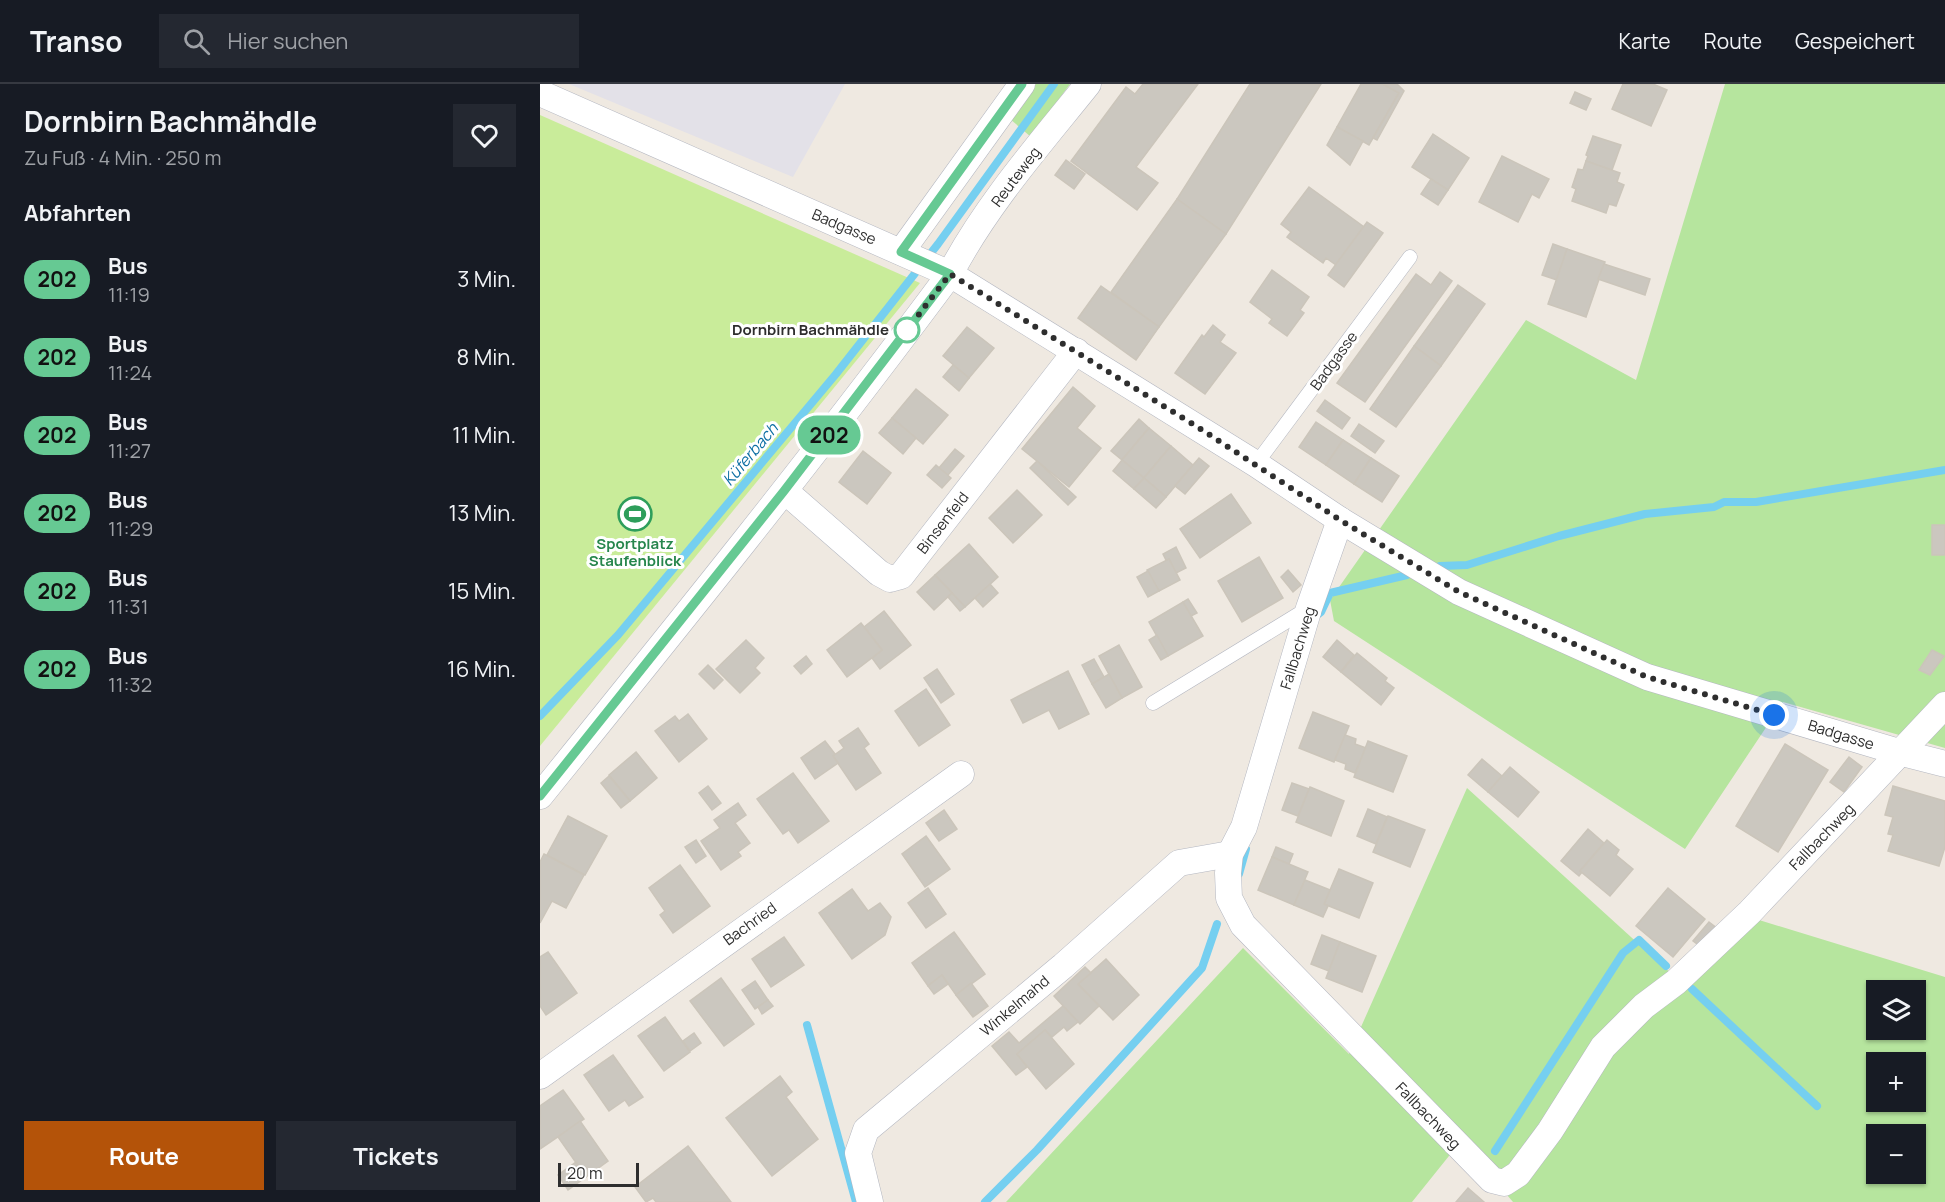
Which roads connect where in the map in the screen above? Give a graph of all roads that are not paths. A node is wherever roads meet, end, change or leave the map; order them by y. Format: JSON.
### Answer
{"nodes":[{"id":1,"x":1022,"y":84,"type":"edge"},
{"id":2,"x":1088,"y":84,"type":"edge"},
{"id":3,"x":540,"y":93,"type":"edge"},
{"id":4,"x":1410,"y":257,"type":"dead end"},
{"id":5,"x":924,"y":262,"type":"junction"},
{"id":6,"x":1076,"y":351,"type":"junction"},
{"id":7,"x":1256,"y":464,"type":"junction"},
{"id":8,"x":784,"y":491,"type":"junction"},
{"id":9,"x":1340,"y":520,"type":"junction"},
{"id":10,"x":1309,"y":608,"type":"junction"},
{"id":11,"x":1153,"y":703,"type":"dead end"},
{"id":12,"x":1945,"y":705,"type":"edge"},
{"id":13,"x":1902,"y":753,"type":"junction"},
{"id":14,"x":1945,"y":764,"type":"edge"},
{"id":15,"x":961,"y":774,"type":"dead end"},
{"id":16,"x":540,"y":796,"type":"edge"},
{"id":17,"x":1230,"y":854,"type":"junction"},
{"id":18,"x":540,"y":1076,"type":"edge"},
{"id":19,"x":870,"y":1202,"type":"edge"}],
"edges":[{"from":1,"to":5,"type":"street"},
{"from":2,"to":5,"type":"street","name":"Reuteweg"},
{"from":3,"to":5,"type":"street","name":"Badgasse"},
{"from":4,"to":7,"type":"lane","name":"Badgasse"},
{"from":5,"to":6,"type":"street","name":"Badgasse"},
{"from":5,"to":8,"type":"street"},
{"from":6,"to":7,"type":"street","name":"Badgasse"},
{"from":6,"to":8,"type":"street","name":"Binsenfeld"},
{"from":7,"to":9,"type":"street","name":"Badgasse"},
{"from":8,"to":16,"type":"street"},
{"from":9,"to":10,"type":"street","name":"Fallbachweg"},
{"from":9,"to":13,"type":"street","name":"Badgasse"},
{"from":10,"to":11,"type":"lane"},
{"from":10,"to":17,"type":"street","name":"Fallbachweg"},
{"from":12,"to":13,"type":"street","name":"Fallbachweg"},
{"from":13,"to":14,"type":"street","name":"Badgasse"},
{"from":13,"to":17,"type":"street","name":"Fallbachweg"},
{"from":15,"to":18,"type":"street","name":"Bachried"},
{"from":17,"to":19,"type":"street","name":"Winkelmahd"}]}
